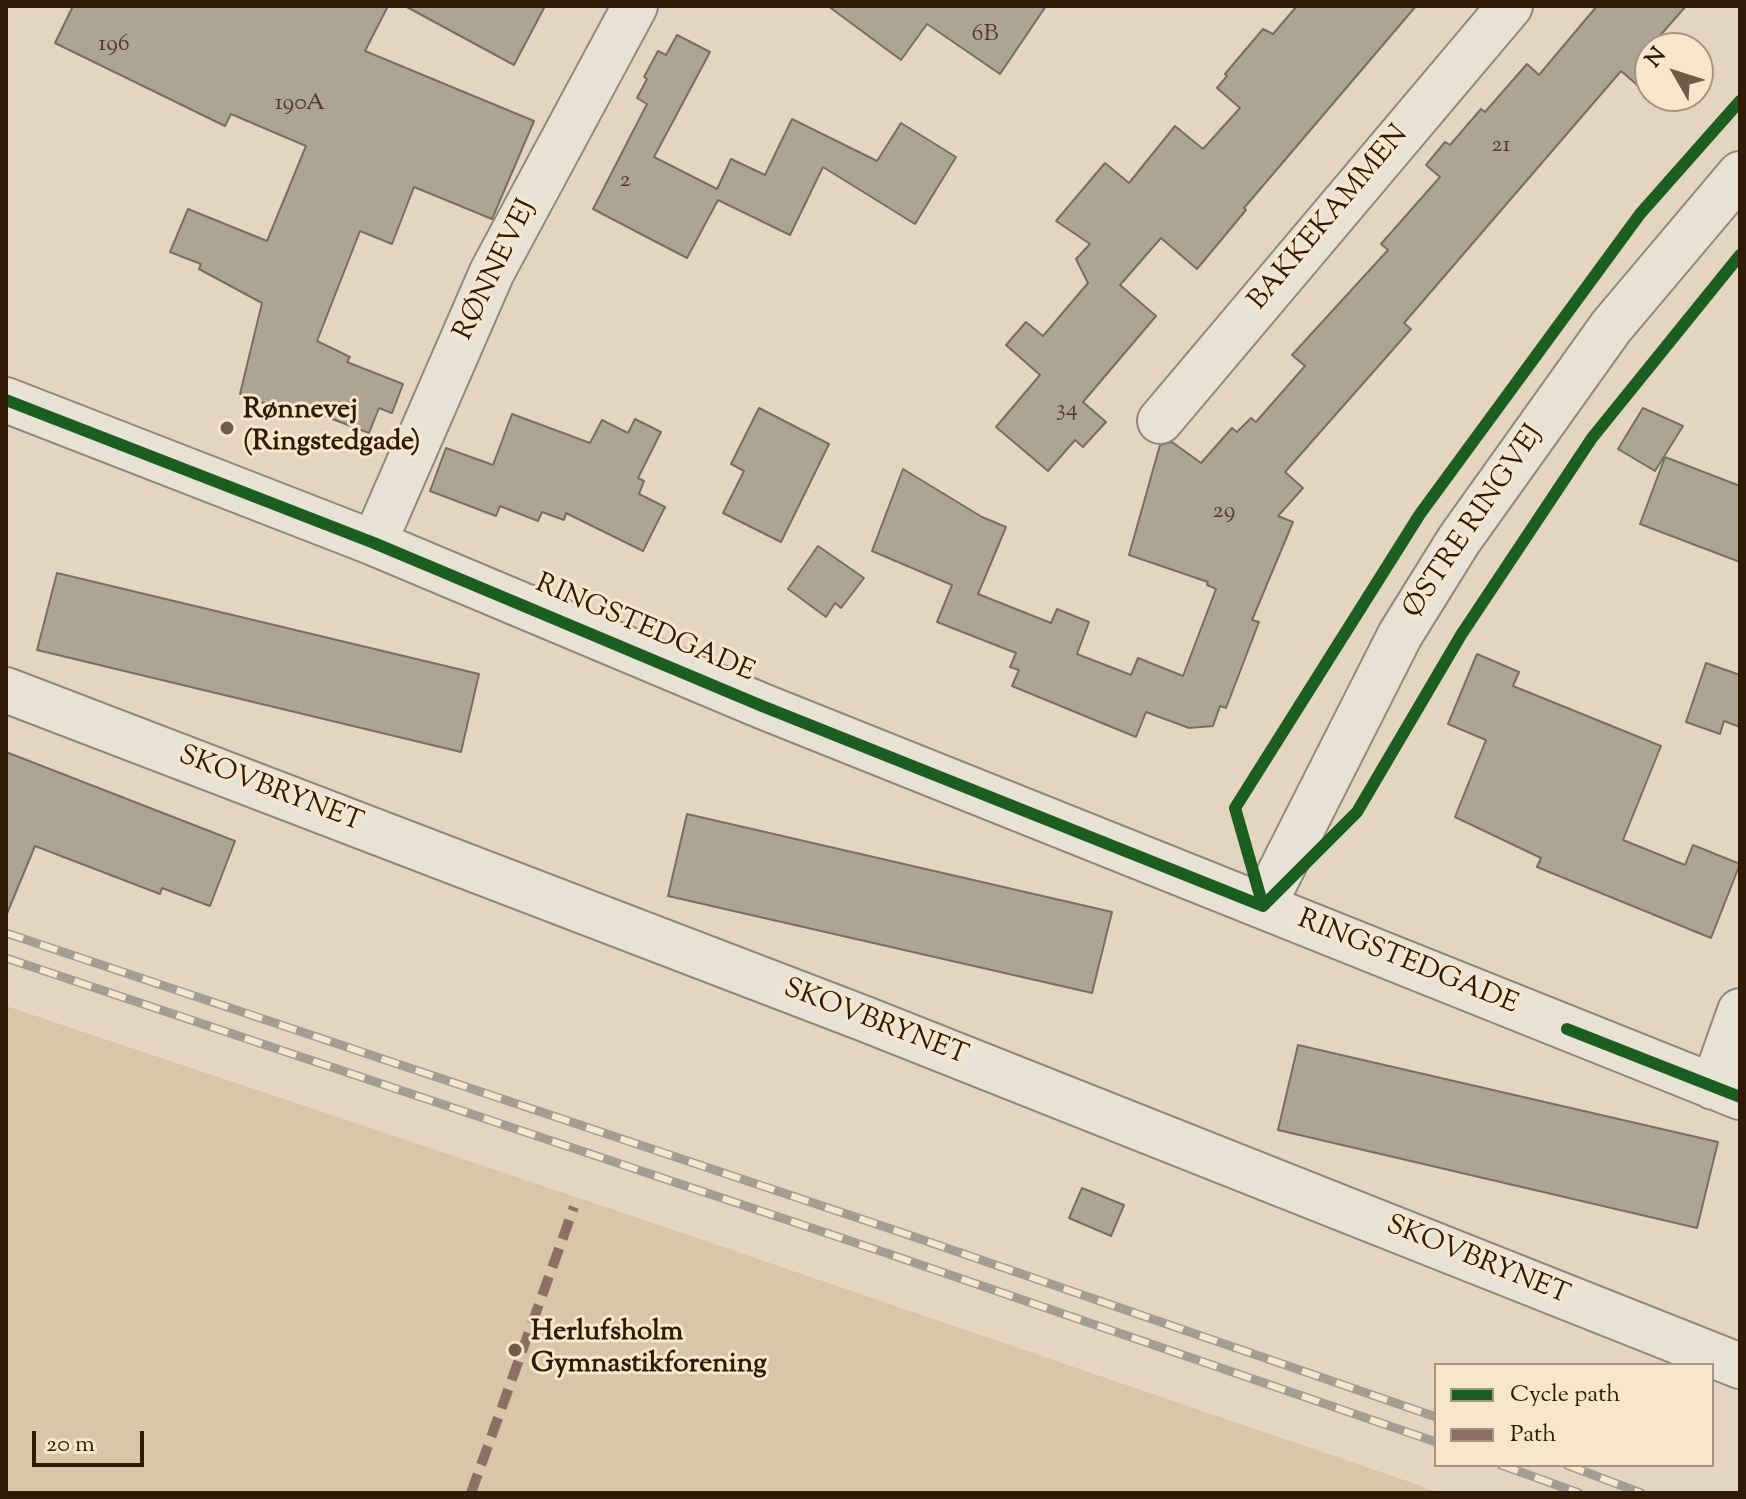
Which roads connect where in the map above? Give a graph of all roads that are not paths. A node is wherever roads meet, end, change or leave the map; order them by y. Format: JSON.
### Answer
{"nodes":[{"id":1,"x":635,"y":6,"type":"edge"},
{"id":2,"x":1499,"y":10,"type":"edge"},
{"id":3,"x":1740,"y":174,"type":"edge"},
{"id":4,"x":6,"y":400,"type":"edge"},
{"id":5,"x":1160,"y":421,"type":"dead end"},
{"id":6,"x":374,"y":543,"type":"junction"},
{"id":7,"x":6,"y":690,"type":"edge"},
{"id":8,"x":1263,"y":906,"type":"junction"},
{"id":9,"x":1740,"y":1011,"type":"edge"},
{"id":10,"x":1726,"y":1092,"type":"edge"},
{"id":11,"x":1740,"y":1366,"type":"edge"}],
"edges":[{"from":1,"to":6,"type":"street","name":"RØNNEVEJ"},
{"from":2,"to":5,"type":"street","name":"BAKKEKAMMEN"},
{"from":3,"to":8,"type":"street","name":"ØSTRE RINGVEJ"},
{"from":4,"to":6,"type":"street","name":"RINGSTEDGADE"},
{"from":6,"to":8,"type":"street","name":"RINGSTEDGADE"},
{"from":7,"to":11,"type":"street","name":"SKOVBRYNET"},
{"from":8,"to":10,"type":"street","name":"RINGSTEDGADE"},
{"from":9,"to":10,"type":"street"}]}
